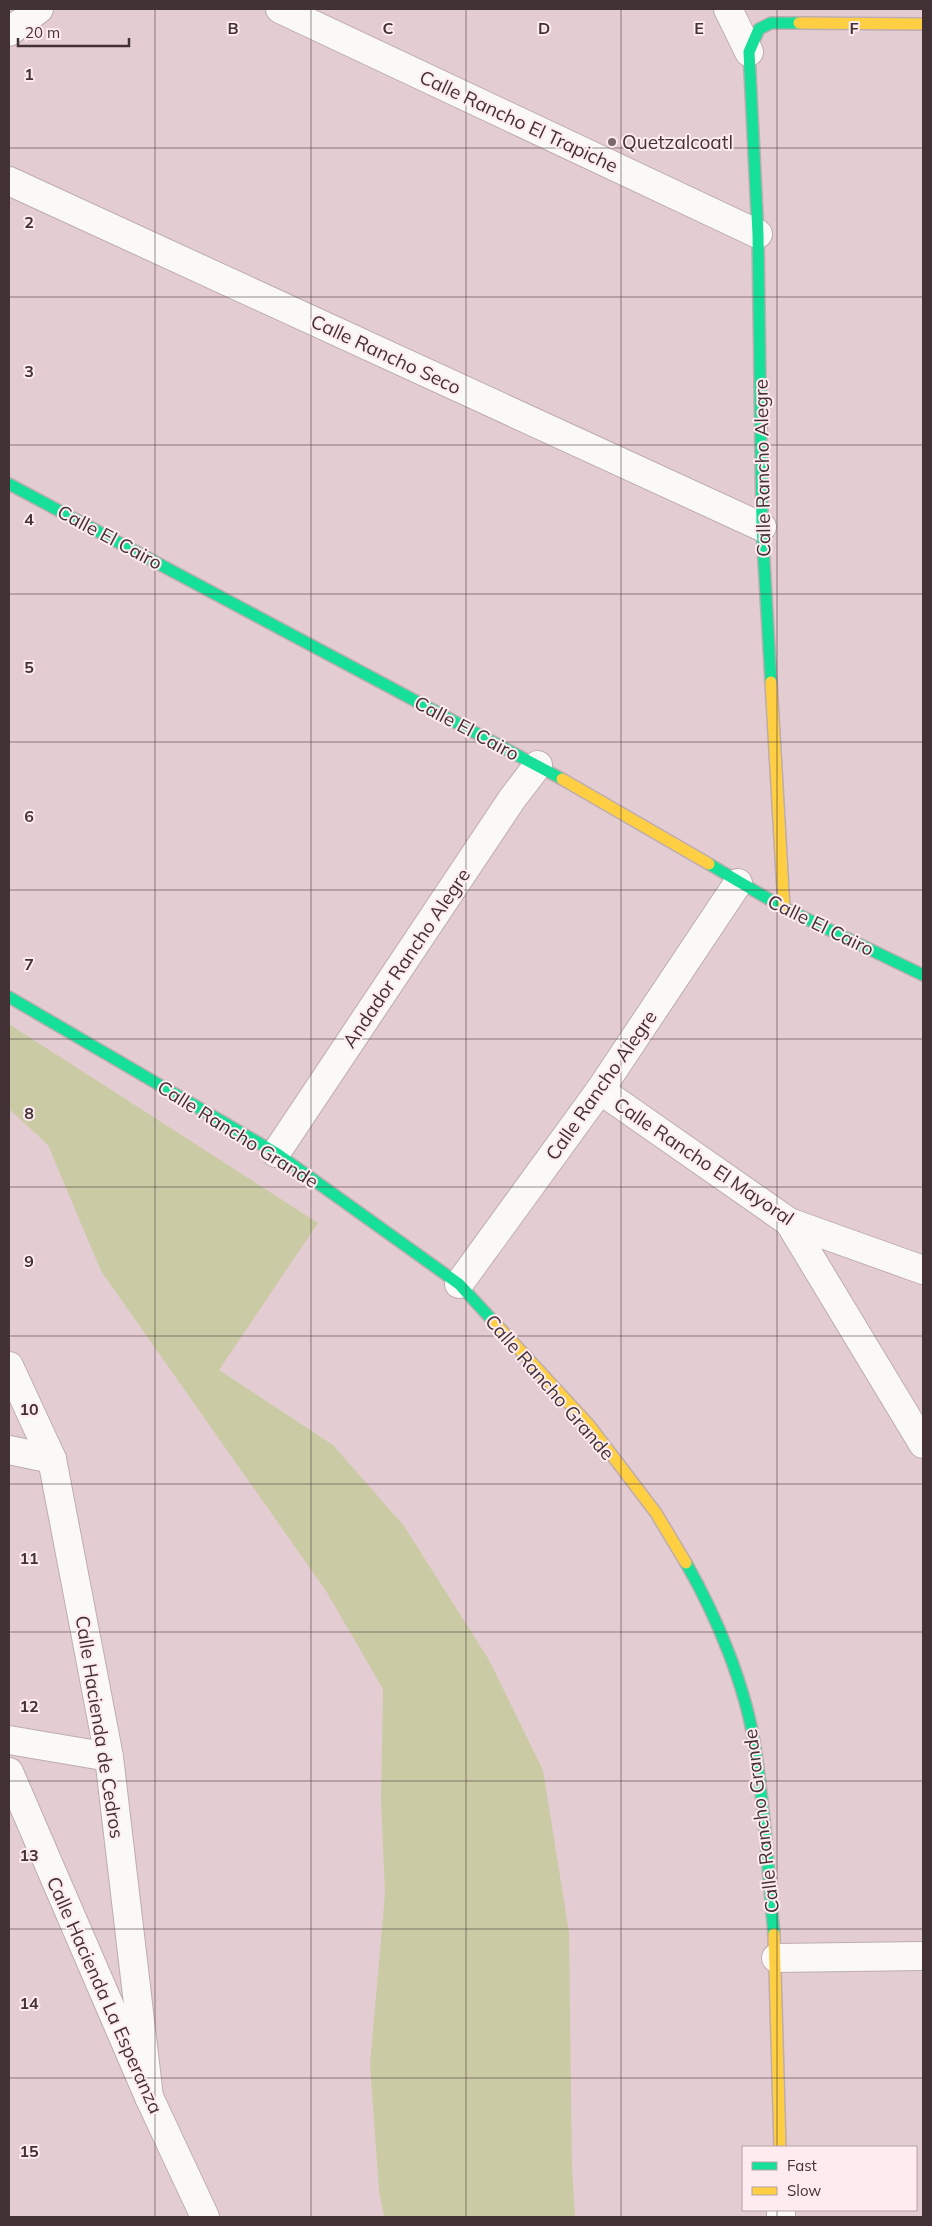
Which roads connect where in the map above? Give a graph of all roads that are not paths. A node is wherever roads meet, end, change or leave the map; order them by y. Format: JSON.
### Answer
{"nodes":[{"id":1,"x":39,"y":9,"type":"edge"},
{"id":2,"x":280,"y":9,"type":"edge"},
{"id":3,"x":728,"y":9,"type":"edge"},
{"id":4,"x":923,"y":24,"type":"edge"},
{"id":5,"x":9,"y":32,"type":"edge"},
{"id":6,"x":754,"y":40,"type":"junction"},
{"id":7,"x":9,"y":182,"type":"edge"},
{"id":8,"x":758,"y":234,"type":"junction"},
{"id":9,"x":9,"y":484,"type":"edge"},
{"id":10,"x":762,"y":527,"type":"junction"},
{"id":11,"x":538,"y":765,"type":"junction"},
{"id":12,"x":738,"y":883,"type":"junction"},
{"id":13,"x":784,"y":908,"type":"junction"},
{"id":14,"x":923,"y":975,"type":"edge"},
{"id":15,"x":9,"y":997,"type":"edge"},
{"id":16,"x":600,"y":1090,"type":"junction"},
{"id":17,"x":276,"y":1153,"type":"junction"},
{"id":18,"x":789,"y":1222,"type":"junction"},
{"id":19,"x":923,"y":1270,"type":"edge"},
{"id":20,"x":459,"y":1284,"type":"junction"},
{"id":21,"x":9,"y":1366,"type":"edge"},
{"id":22,"x":923,"y":1444,"type":"edge"},
{"id":23,"x":9,"y":1450,"type":"edge"},
{"id":24,"x":52,"y":1459,"type":"junction"},
{"id":25,"x":9,"y":1740,"type":"edge"},
{"id":26,"x":109,"y":1757,"type":"junction"},
{"id":27,"x":9,"y":1772,"type":"edge"},
{"id":28,"x":923,"y":1956,"type":"edge"},
{"id":29,"x":776,"y":1958,"type":"junction"},
{"id":30,"x":149,"y":2097,"type":"junction"},
{"id":31,"x":780,"y":2146,"type":"edge"},
{"id":32,"x":205,"y":2217,"type":"edge"}],
"edges":[{"from":1,"to":5,"type":"street"},
{"from":2,"to":8,"type":"street","name":"Calle Rancho El Trapiche"},
{"from":3,"to":6,"type":"street"},
{"from":4,"to":6,"type":"street"},
{"from":6,"to":8,"type":"street","name":"Calle Rancho Alegre"},
{"from":7,"to":10,"type":"street","name":"Calle Rancho Seco"},
{"from":8,"to":10,"type":"street","name":"Calle Rancho Alegre"},
{"from":9,"to":11,"type":"street","name":"Calle El Cairo"},
{"from":10,"to":13,"type":"street","name":"Calle Rancho Alegre"},
{"from":11,"to":12,"type":"street","name":"Calle El Cairo"},
{"from":11,"to":17,"type":"street","name":"Andador Rancho Alegre"},
{"from":12,"to":13,"type":"street","name":"Calle El Cairo"},
{"from":12,"to":16,"type":"street","name":"Calle Rancho Alegre"},
{"from":13,"to":14,"type":"street","name":"Calle El Cairo"},
{"from":15,"to":17,"type":"street","name":"Calle Rancho Grande"},
{"from":16,"to":18,"type":"street","name":"Calle Rancho El Mayoral"},
{"from":16,"to":20,"type":"street","name":"Calle Rancho Alegre"},
{"from":17,"to":20,"type":"street","name":"Calle Rancho Grande"},
{"from":18,"to":19,"type":"street","name":"Calle Rancho El Mayoral"},
{"from":18,"to":22,"type":"street"},
{"from":20,"to":29,"type":"street","name":"Calle Rancho Grande"},
{"from":21,"to":24,"type":"street","name":"Calle Hacienda de Cedros"},
{"from":23,"to":24,"type":"street"},
{"from":24,"to":26,"type":"street","name":"Calle Hacienda de Cedros"},
{"from":25,"to":26,"type":"street"},
{"from":26,"to":30,"type":"street","name":"Calle Hacienda de Cedros"},
{"from":27,"to":30,"type":"street","name":"Calle Hacienda La Esperanza"},
{"from":28,"to":29,"type":"street"},
{"from":29,"to":31,"type":"street","name":"Calle Rancho Grande"},
{"from":30,"to":32,"type":"street","name":"Calle Hacienda La Esperanza"}]}
